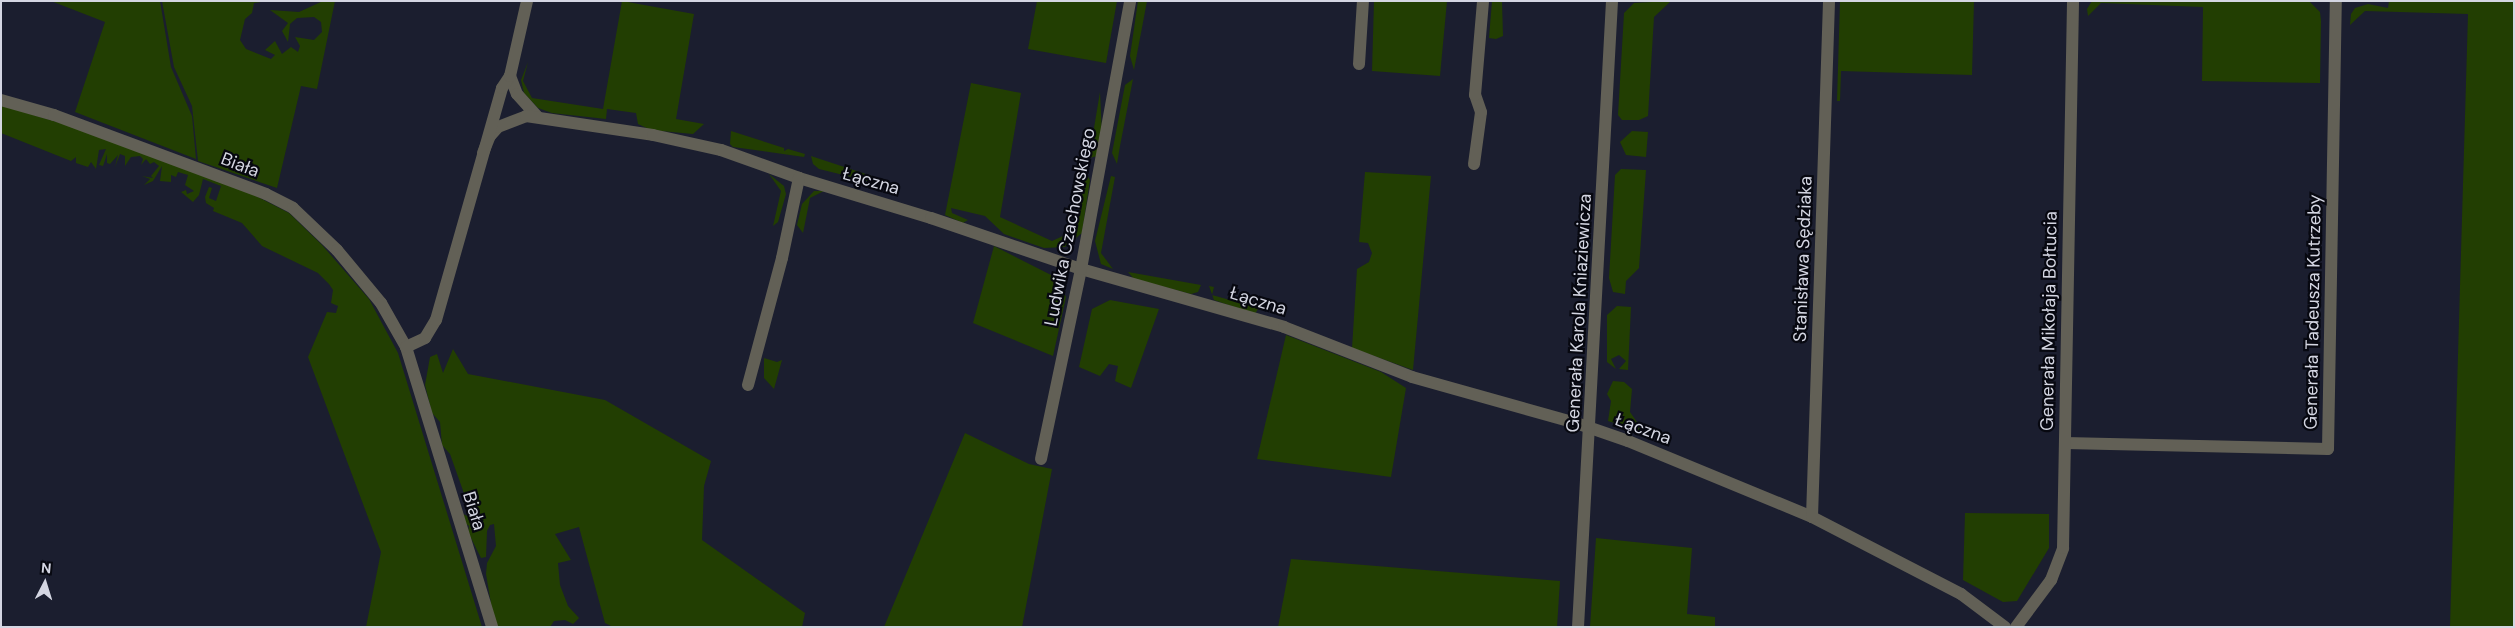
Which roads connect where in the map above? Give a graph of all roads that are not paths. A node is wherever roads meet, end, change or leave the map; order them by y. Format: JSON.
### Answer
{"nodes":[{"id":1,"x":527,"y":1,"type":"edge"},
{"id":2,"x":1130,"y":1,"type":"edge"},
{"id":3,"x":1363,"y":1,"type":"edge"},
{"id":4,"x":1483,"y":1,"type":"edge"},
{"id":5,"x":1612,"y":1,"type":"edge"},
{"id":6,"x":1829,"y":1,"type":"edge"},
{"id":7,"x":2073,"y":1,"type":"edge"},
{"id":8,"x":2336,"y":1,"type":"edge"},
{"id":9,"x":1359,"y":64,"type":"dead end"},
{"id":10,"x":510,"y":76,"type":"junction"},
{"id":11,"x":1,"y":100,"type":"edge"},
{"id":12,"x":537,"y":116,"type":"junction"},
{"id":13,"x":483,"y":153,"type":"junction"},
{"id":14,"x":1474,"y":164,"type":"dead end"},
{"id":15,"x":799,"y":178,"type":"junction"},
{"id":16,"x":1081,"y":269,"type":"junction"},
{"id":17,"x":406,"y":348,"type":"junction"},
{"id":18,"x":748,"y":385,"type":"dead end"},
{"id":19,"x":1590,"y":428,"type":"junction"},
{"id":20,"x":2064,"y":443,"type":"junction"},
{"id":21,"x":1041,"y":459,"type":"dead end"},
{"id":22,"x":1812,"y":517,"type":"junction"},
{"id":23,"x":492,"y":627,"type":"edge"},
{"id":24,"x":1578,"y":627,"type":"edge"},
{"id":25,"x":2005,"y":627,"type":"edge"},
{"id":26,"x":2016,"y":627,"type":"edge"}],
"edges":[{"from":1,"to":10,"type":"street"},
{"from":2,"to":16,"type":"street","name":"Ludwika Czachowskiego"},
{"from":3,"to":9,"type":"street"},
{"from":4,"to":14,"type":"street"},
{"from":5,"to":19,"type":"street","name":"Generała Karola Kniaziewicza"},
{"from":6,"to":22,"type":"street","name":"Stanisława Sędziaka"},
{"from":7,"to":20,"type":"street","name":"Generała Mikołaja Bołtucia"},
{"from":8,"to":20,"type":"street","name":"Generała Tadeusza Kutrzeby"},
{"from":10,"to":12,"type":"street"},
{"from":10,"to":13,"type":"street"},
{"from":11,"to":17,"type":"street","name":"Biała"},
{"from":12,"to":13,"type":"street","name":"Łączna"},
{"from":12,"to":15,"type":"street","name":"Łączna"},
{"from":13,"to":17,"type":"street"},
{"from":15,"to":16,"type":"street","name":"Łączna"},
{"from":15,"to":18,"type":"street"},
{"from":16,"to":19,"type":"street","name":"Łączna"},
{"from":16,"to":21,"type":"street","name":"Ludwika Czachowskiego"},
{"from":17,"to":23,"type":"street","name":"Biała"},
{"from":19,"to":22,"type":"street","name":"Łączna"},
{"from":19,"to":24,"type":"street","name":"Generała Karola Kniaziewicza"},
{"from":20,"to":26,"type":"street","name":"Generała Mikołaja Bołtucia"},
{"from":22,"to":25,"type":"street","name":"Łączna"}]}
